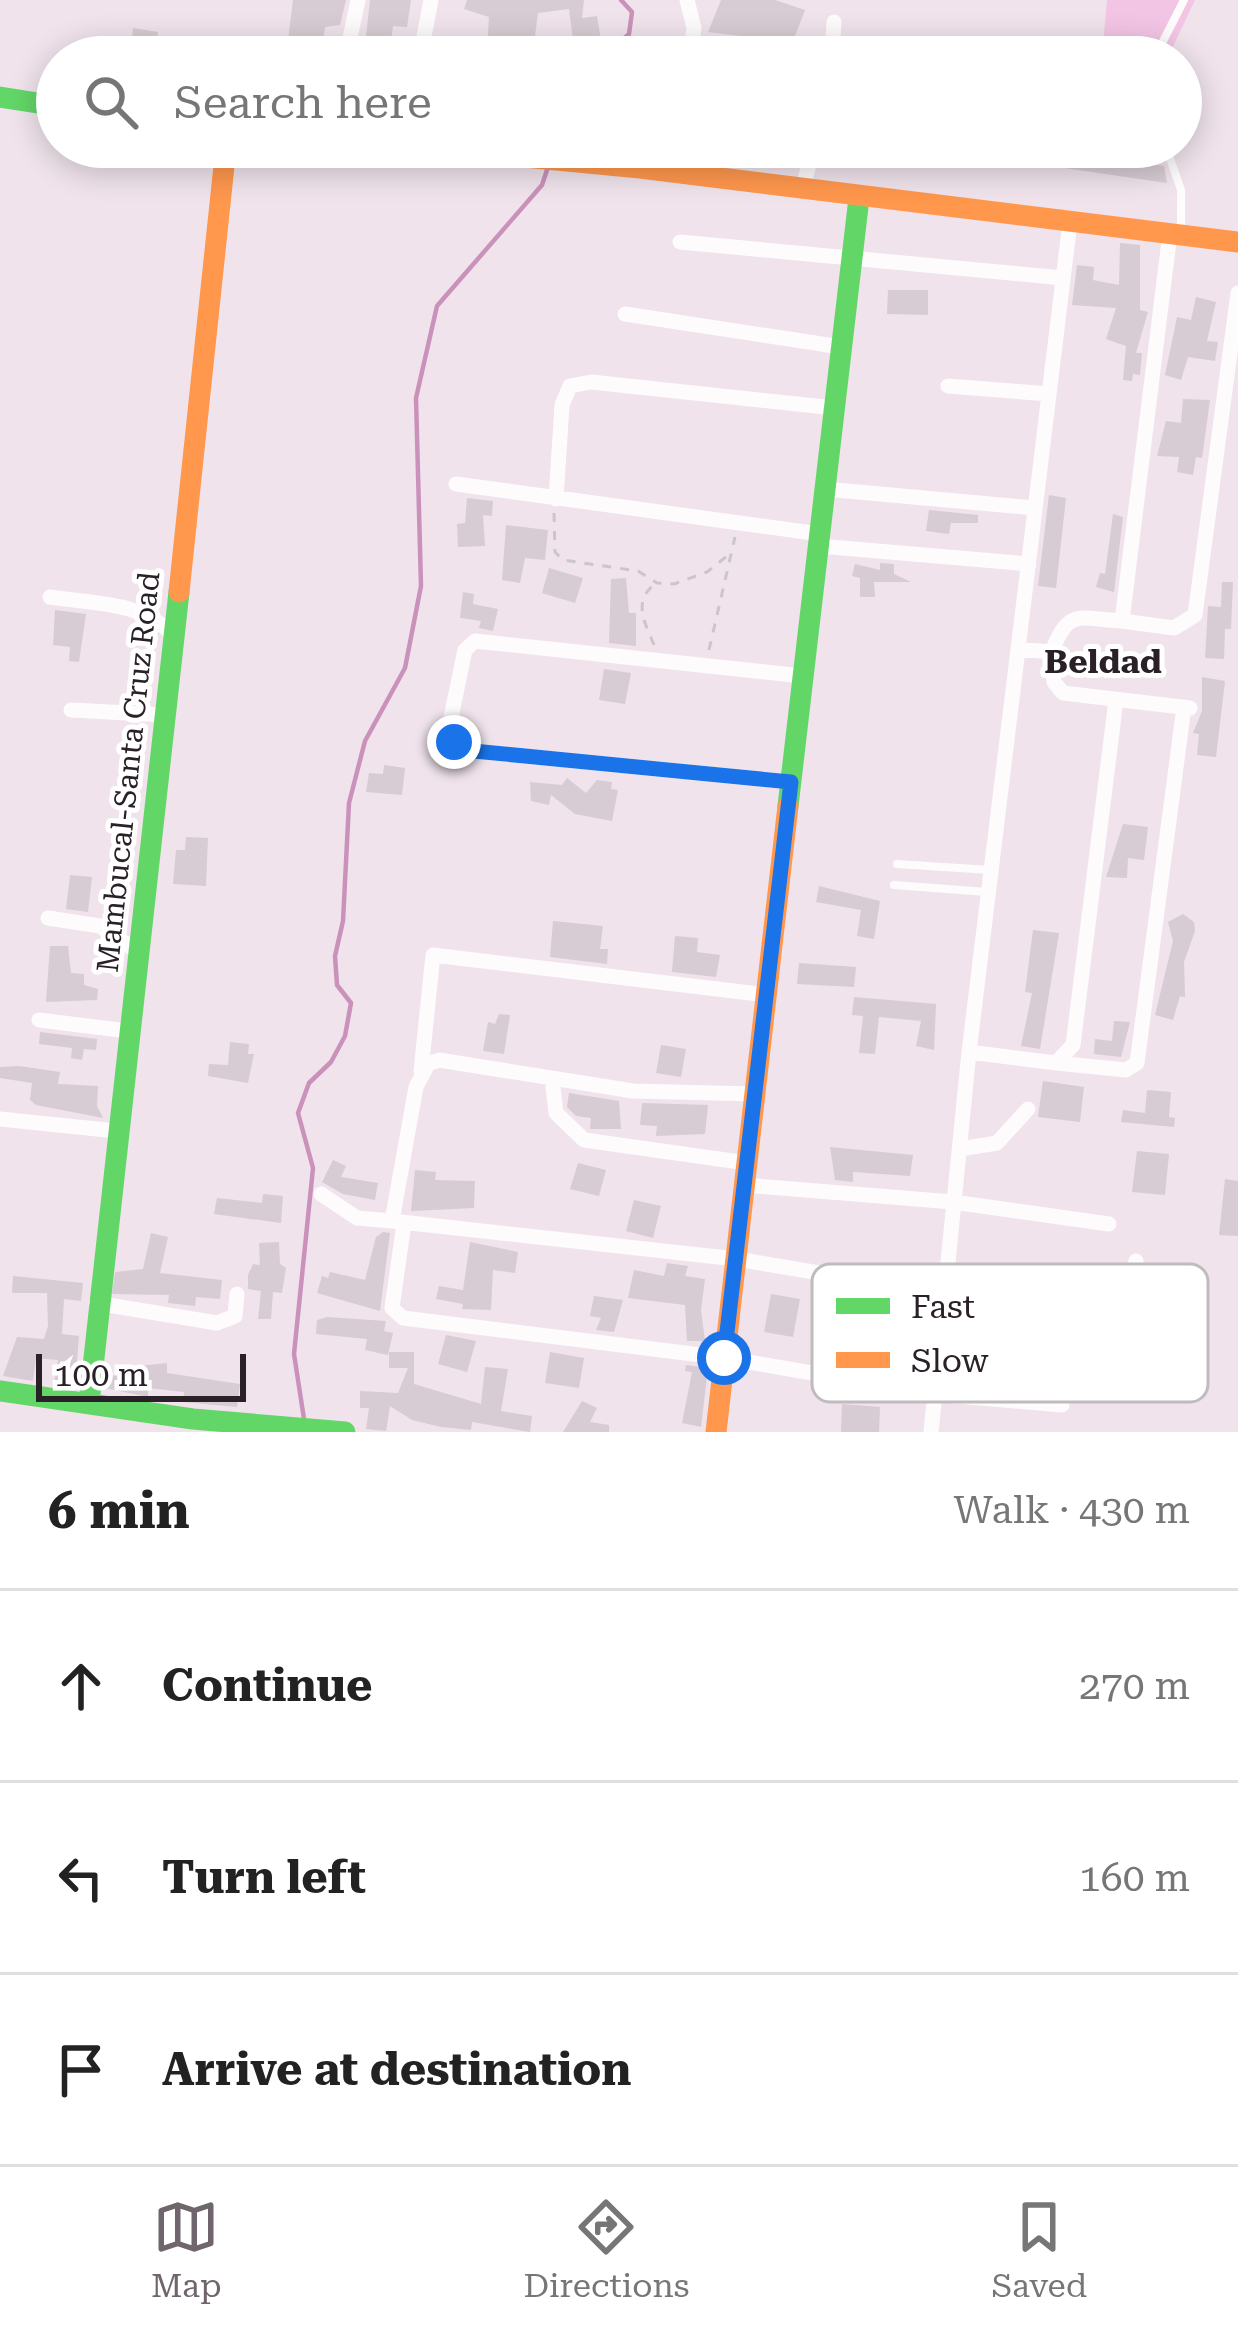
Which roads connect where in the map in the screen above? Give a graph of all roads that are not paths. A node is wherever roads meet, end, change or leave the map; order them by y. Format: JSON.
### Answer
{"nodes":[{"id":1,"x":358,"y":0,"type":"edge"},
{"id":2,"x":431,"y":0,"type":"edge"},
{"id":3,"x":687,"y":0,"type":"edge"},
{"id":4,"x":1184,"y":0,"type":"edge"},
{"id":5,"x":834,"y":22,"type":"dead end"},
{"id":6,"x":350,"y":36,"type":"edge"},
{"id":7,"x":424,"y":36,"type":"edge"},
{"id":8,"x":693,"y":36,"type":"edge"},
{"id":9,"x":833,"y":36,"type":"edge"},
{"id":10,"x":1166,"y":36,"type":"edge"},
{"id":11,"x":0,"y":97,"type":"edge"},
{"id":12,"x":36,"y":103,"type":"edge"},
{"id":13,"x":224,"y":168,"type":"edge"},
{"id":14,"x":640,"y":168,"type":"edge"},
{"id":15,"x":808,"y":168,"type":"edge"},
{"id":16,"x":1173,"y":168,"type":"edge"},
{"id":17,"x":802,"y":190,"type":"junction"},
{"id":18,"x":859,"y":198,"type":"junction"},
{"id":19,"x":1070,"y":222,"type":"junction"},
{"id":20,"x":1175,"y":234,"type":"junction"},
{"id":21,"x":680,"y":242,"type":"dead end"},
{"id":22,"x":1238,"y":242,"type":"edge"},
{"id":23,"x":852,"y":258,"type":"junction"},
{"id":24,"x":1064,"y":278,"type":"junction"},
{"id":25,"x":1238,"y":293,"type":"edge"},
{"id":26,"x":625,"y":314,"type":"dead end"},
{"id":27,"x":842,"y":346,"type":"junction"},
{"id":28,"x":949,"y":386,"type":"dead end"},
{"id":29,"x":1049,"y":394,"type":"junction"},
{"id":30,"x":834,"y":408,"type":"junction"},
{"id":31,"x":456,"y":484,"type":"dead end"},
{"id":32,"x":825,"y":489,"type":"junction"},
{"id":33,"x":556,"y":499,"type":"junction"},
{"id":34,"x":1036,"y":508,"type":"junction"},
{"id":35,"x":819,"y":540,"type":"junction"},
{"id":36,"x":1029,"y":564,"type":"junction"},
{"id":37,"x":50,"y":597,"type":"dead end"},
{"id":38,"x":1122,"y":621,"type":"junction"},
{"id":39,"x":174,"y":636,"type":"junction"},
{"id":40,"x":1018,"y":650,"type":"junction"},
{"id":41,"x":1052,"y":652,"type":"junction"},
{"id":42,"x":803,"y":676,"type":"junction"},
{"id":43,"x":1116,"y":700,"type":"junction"},
{"id":44,"x":71,"y":710,"type":"dead end"},
{"id":45,"x":166,"y":715,"type":"junction"},
{"id":46,"x":791,"y":782,"type":"junction"},
{"id":47,"x":897,"y":864,"type":"dead end"},
{"id":48,"x":947,"y":869,"type":"junction"},
{"id":49,"x":992,"y":870,"type":"junction"},
{"id":50,"x":894,"y":885,"type":"dead end"},
{"id":51,"x":945,"y":890,"type":"junction"},
{"id":52,"x":989,"y":892,"type":"junction"},
{"id":53,"x":48,"y":918,"type":"dead end"},
{"id":54,"x":138,"y":952,"type":"junction"},
{"id":55,"x":766,"y":994,"type":"junction"},
{"id":56,"x":39,"y":1020,"type":"dead end"},
{"id":57,"x":128,"y":1031,"type":"junction"},
{"id":58,"x":969,"y":1052,"type":"junction"},
{"id":59,"x":1056,"y":1063,"type":"junction"},
{"id":60,"x":421,"y":1071,"type":"junction"},
{"id":61,"x":552,"y":1078,"type":"junction"},
{"id":62,"x":755,"y":1094,"type":"junction"},
{"id":63,"x":1028,"y":1109,"type":"dead end"},
{"id":64,"x":0,"y":1119,"type":"edge"},
{"id":65,"x":116,"y":1131,"type":"junction"},
{"id":66,"x":960,"y":1149,"type":"junction"},
{"id":67,"x":746,"y":1174,"type":"junction"},
{"id":68,"x":321,"y":1194,"type":"dead end"},
{"id":69,"x":953,"y":1202,"type":"junction"},
{"id":70,"x":398,"y":1222,"type":"junction"},
{"id":71,"x":1109,"y":1224,"type":"dead end"},
{"id":72,"x":736,"y":1259,"type":"junction"},
{"id":73,"x":1136,"y":1261,"type":"dead end"},
{"id":74,"x":947,"y":1264,"type":"edge"},
{"id":75,"x":1135,"y":1264,"type":"edge"},
{"id":76,"x":812,"y":1271,"type":"edge"},
{"id":77,"x":237,"y":1294,"type":"dead end"},
{"id":78,"x":96,"y":1303,"type":"junction"},
{"id":79,"x":724,"y":1358,"type":"junction"},
{"id":80,"x":812,"y":1373,"type":"edge"},
{"id":81,"x":0,"y":1390,"type":"edge"},
{"id":82,"x":934,"y":1402,"type":"edge"},
{"id":83,"x":1027,"y":1402,"type":"edge"},
{"id":84,"x":89,"y":1403,"type":"junction"},
{"id":85,"x":1062,"y":1405,"type":"dead end"},
{"id":86,"x":192,"y":1426,"type":"edge"},
{"id":87,"x":319,"y":1430,"type":"edge"},
{"id":88,"x":345,"y":1432,"type":"edge"},
{"id":89,"x":716,"y":1432,"type":"edge"},
{"id":90,"x":932,"y":1432,"type":"edge"}],
"edges":[{"from":1,"to":6,"type":"street"},
{"from":2,"to":7,"type":"street"},
{"from":3,"to":8,"type":"street"},
{"from":4,"to":10,"type":"lane"},
{"from":5,"to":9,"type":"street"},
{"from":11,"to":12,"type":"street"},
{"from":13,"to":39,"type":"street","name":"Mambucal-Santa Cruz Road"},
{"from":14,"to":17,"type":"street"},
{"from":15,"to":17,"type":"street"},
{"from":16,"to":20,"type":"lane"},
{"from":17,"to":18,"type":"street"},
{"from":18,"to":19,"type":"street"},
{"from":18,"to":23,"type":"street"},
{"from":19,"to":20,"type":"street"},
{"from":19,"to":24,"type":"street"},
{"from":20,"to":22,"type":"street"},
{"from":20,"to":38,"type":"street"},
{"from":21,"to":23,"type":"street"},
{"from":23,"to":24,"type":"street"},
{"from":23,"to":27,"type":"street"},
{"from":24,"to":29,"type":"street"},
{"from":25,"to":38,"type":"street"},
{"from":26,"to":27,"type":"street"},
{"from":27,"to":30,"type":"street"},
{"from":28,"to":29,"type":"street"},
{"from":29,"to":34,"type":"street"},
{"from":30,"to":32,"type":"street"},
{"from":30,"to":33,"type":"street"},
{"from":31,"to":33,"type":"street"},
{"from":32,"to":34,"type":"street"},
{"from":32,"to":35,"type":"street"},
{"from":33,"to":35,"type":"street"},
{"from":34,"to":36,"type":"street"},
{"from":35,"to":36,"type":"street"},
{"from":35,"to":42,"type":"street"},
{"from":36,"to":40,"type":"street"},
{"from":37,"to":39,"type":"street"},
{"from":38,"to":41,"type":"street"},
{"from":39,"to":45,"type":"street","name":"Mambucal-Santa Cruz Road"},
{"from":40,"to":41,"type":"street"},
{"from":40,"to":49,"type":"street"},
{"from":41,"to":43,"type":"street"},
{"from":42,"to":46,"type":"street"},
{"from":42,"to":46,"type":"street"},
{"from":43,"to":59,"type":"street"},
{"from":43,"to":59,"type":"street"},
{"from":44,"to":45,"type":"street"},
{"from":45,"to":54,"type":"street","name":"Mambucal-Santa Cruz Road"},
{"from":46,"to":55,"type":"street"},
{"from":47,"to":48,"type":"lane"},
{"from":48,"to":49,"type":"lane"},
{"from":48,"to":51,"type":"lane"},
{"from":49,"to":52,"type":"street"},
{"from":50,"to":51,"type":"lane"},
{"from":51,"to":52,"type":"lane"},
{"from":52,"to":58,"type":"street"},
{"from":53,"to":54,"type":"street"},
{"from":54,"to":57,"type":"street","name":"Mambucal-Santa Cruz Road"},
{"from":55,"to":60,"type":"street"},
{"from":55,"to":62,"type":"street"},
{"from":56,"to":57,"type":"street"},
{"from":57,"to":65,"type":"street","name":"Mambucal-Santa Cruz Road"},
{"from":58,"to":59,"type":"street"},
{"from":58,"to":66,"type":"street"},
{"from":60,"to":61,"type":"street"},
{"from":60,"to":70,"type":"street"},
{"from":61,"to":62,"type":"street"},
{"from":61,"to":67,"type":"street"},
{"from":62,"to":67,"type":"street"},
{"from":63,"to":66,"type":"street"},
{"from":64,"to":65,"type":"street"},
{"from":65,"to":78,"type":"street","name":"Mambucal-Santa Cruz Road"},
{"from":66,"to":69,"type":"street"},
{"from":67,"to":69,"type":"street"},
{"from":67,"to":72,"type":"street"},
{"from":68,"to":70,"type":"street"},
{"from":69,"to":71,"type":"street"},
{"from":69,"to":74,"type":"street"},
{"from":70,"to":72,"type":"street"},
{"from":70,"to":79,"type":"street"},
{"from":72,"to":76,"type":"street"},
{"from":72,"to":79,"type":"street"},
{"from":73,"to":75,"type":"street"},
{"from":77,"to":78,"type":"street"},
{"from":78,"to":84,"type":"street","name":"Mambucal-Santa Cruz Road"},
{"from":79,"to":80,"type":"street"},
{"from":79,"to":89,"type":"street"},
{"from":81,"to":84,"type":"street"},
{"from":82,"to":90,"type":"street"},
{"from":83,"to":85,"type":"street"},
{"from":84,"to":86,"type":"street"},
{"from":86,"to":87,"type":"street"},
{"from":87,"to":88,"type":"street"}]}
